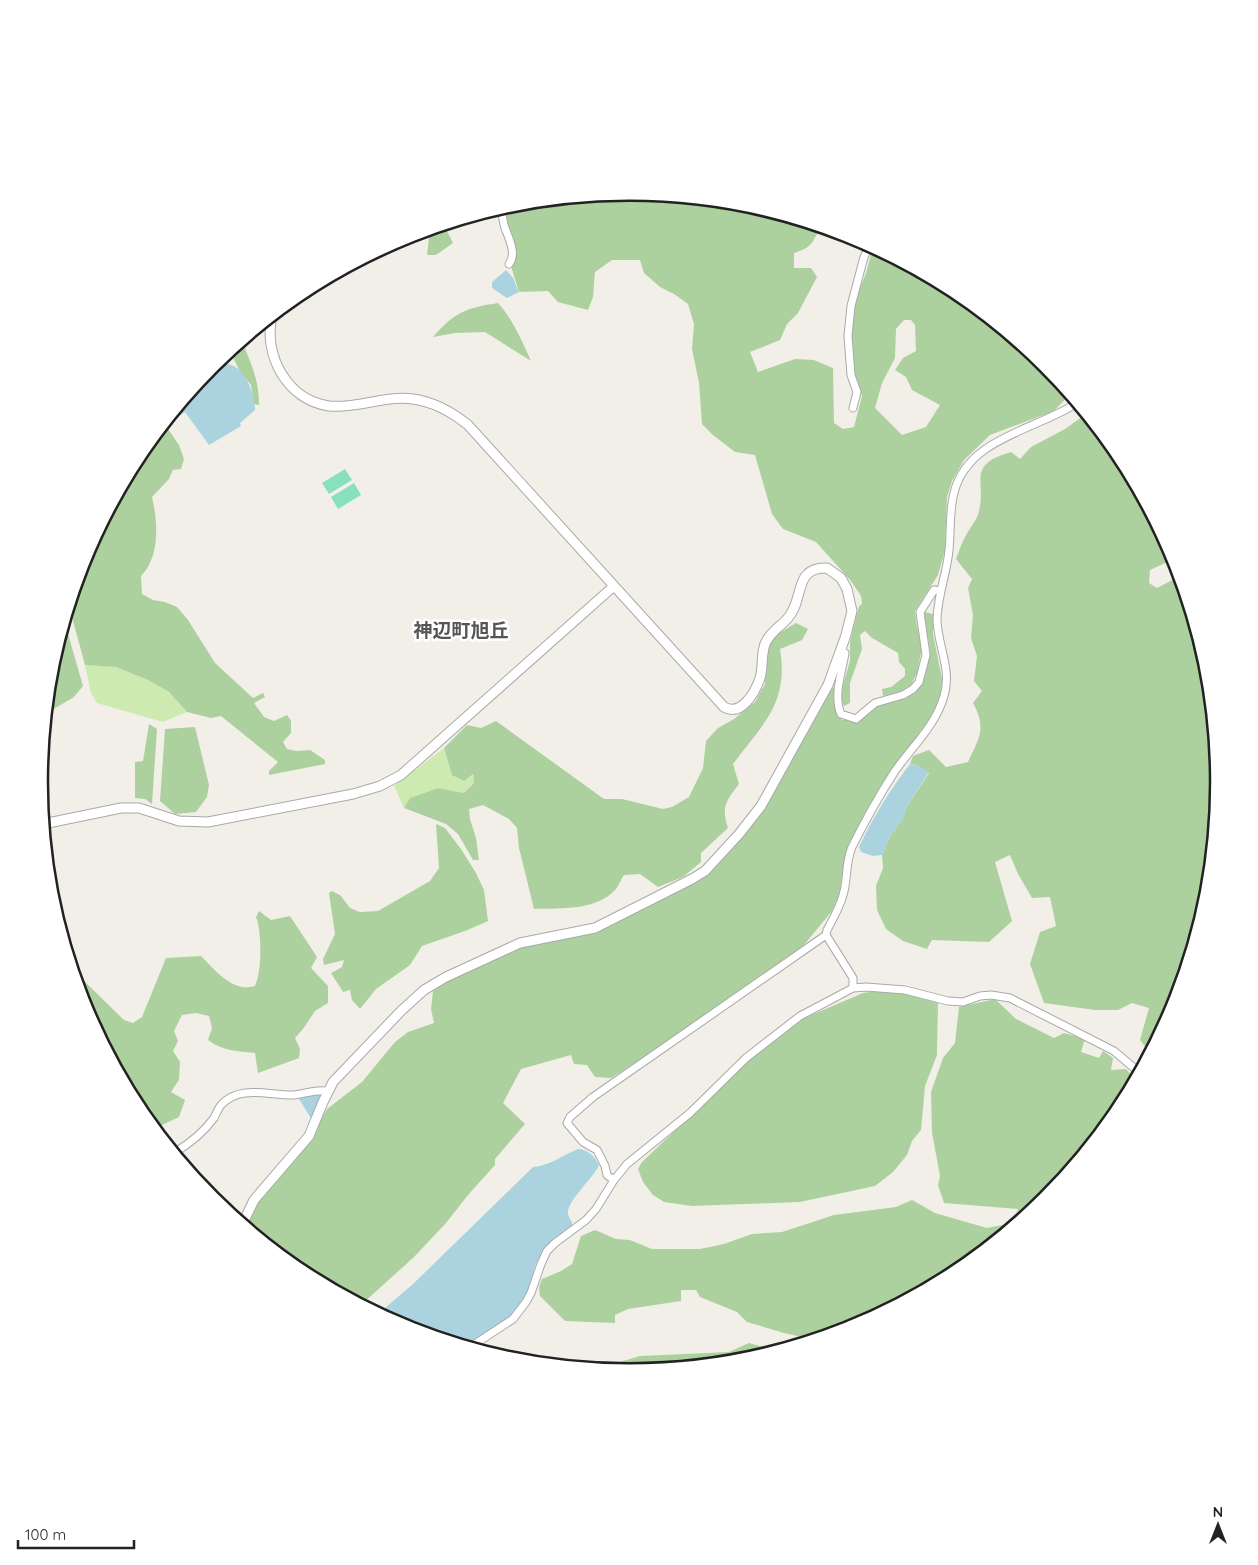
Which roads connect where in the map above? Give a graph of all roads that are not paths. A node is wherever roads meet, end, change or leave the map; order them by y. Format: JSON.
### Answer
{"nodes":[{"id":1,"x":503,"y":215,"type":"edge"},
{"id":2,"x":867,"y":252,"type":"edge"},
{"id":3,"x":509,"y":264,"type":"dead end"},
{"id":4,"x":271,"y":324,"type":"edge"},
{"id":5,"x":1072,"y":406,"type":"edge"},
{"id":6,"x":853,"y":408,"type":"dead end"},
{"id":7,"x":614,"y":586,"type":"junction"},
{"id":8,"x":941,"y":591,"type":"junction"},
{"id":9,"x":840,"y":650,"type":"junction"},
{"id":10,"x":49,"y":823,"type":"edge"},
{"id":11,"x":826,"y":935,"type":"junction"},
{"id":12,"x":853,"y":988,"type":"junction"},
{"id":13,"x":1135,"y":1069,"type":"edge"},
{"id":14,"x":328,"y":1090,"type":"junction"},
{"id":15,"x":179,"y":1150,"type":"edge"},
{"id":16,"x":614,"y":1180,"type":"junction"},
{"id":17,"x":245,"y":1219,"type":"edge"},
{"id":18,"x":476,"y":1343,"type":"edge"}],
"edges":[{"from":1,"to":3,"type":"street"},
{"from":2,"to":6,"type":"street"},
{"from":4,"to":7,"type":"street"},
{"from":5,"to":8,"type":"street"},
{"from":7,"to":9,"type":"street"},
{"from":7,"to":10,"type":"street"},
{"from":8,"to":9,"type":"street"},
{"from":8,"to":11,"type":"street"},
{"from":9,"to":14,"type":"street"},
{"from":11,"to":12,"type":"street"},
{"from":11,"to":16,"type":"street"},
{"from":12,"to":13,"type":"street"},
{"from":12,"to":16,"type":"street"},
{"from":14,"to":15,"type":"street"},
{"from":14,"to":17,"type":"street"},
{"from":16,"to":18,"type":"street"}]}
